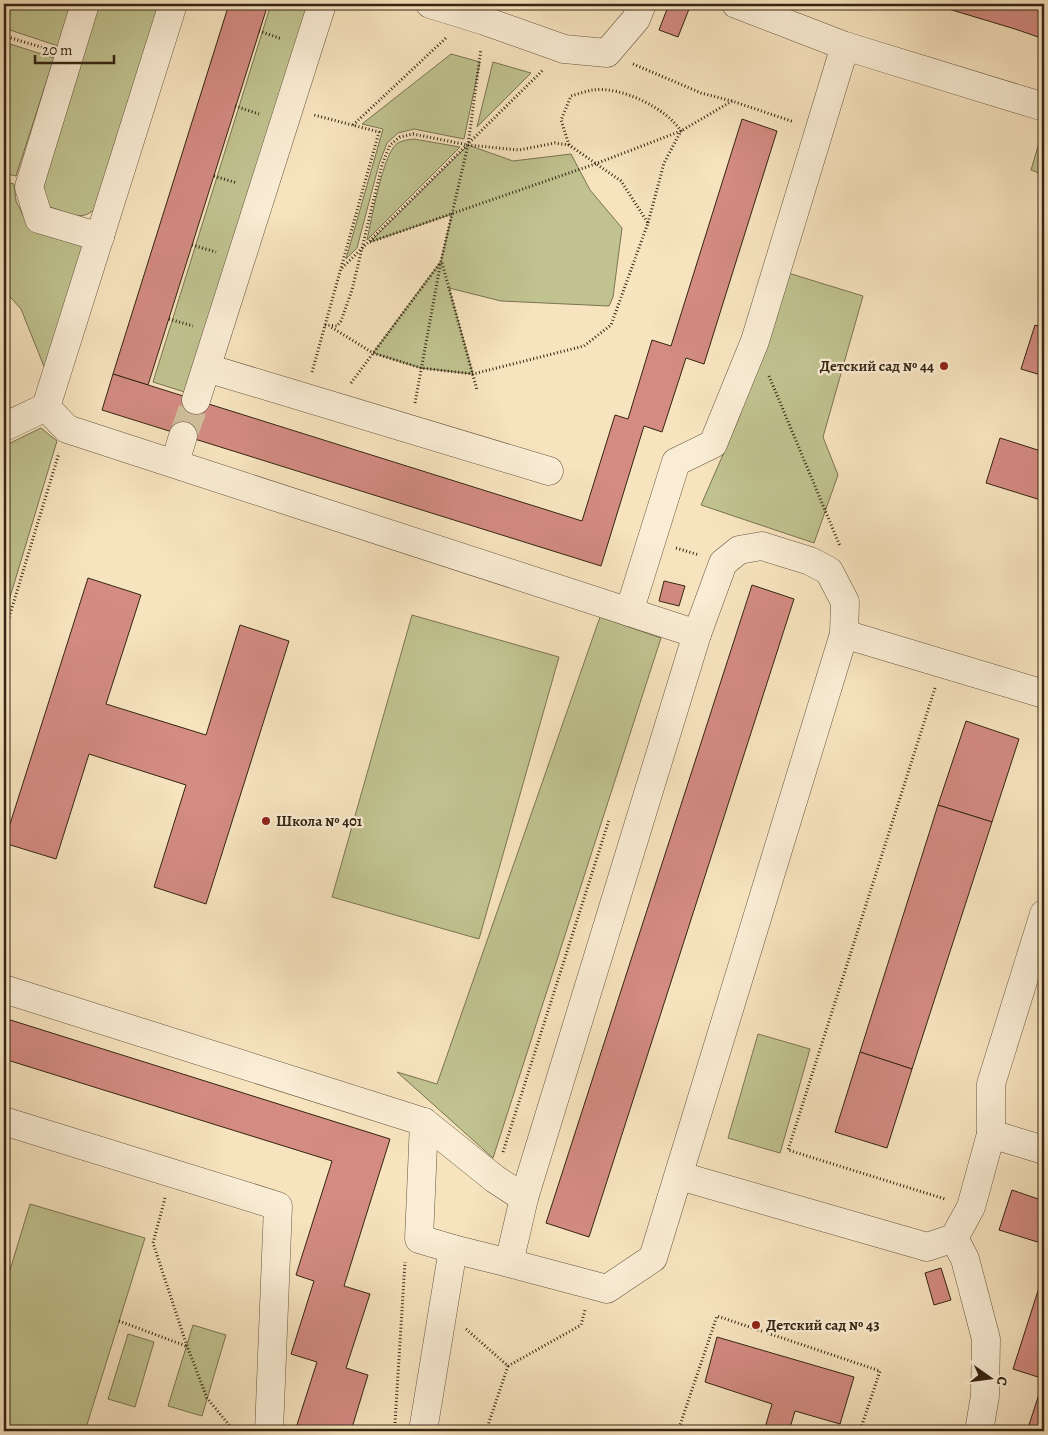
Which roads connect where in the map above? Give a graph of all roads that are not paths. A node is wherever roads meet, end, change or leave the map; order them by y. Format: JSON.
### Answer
{"nodes":[{"id":1,"x":85,"y":4,"type":"edge"},
{"id":2,"x":173,"y":4,"type":"edge"},
{"id":3,"x":322,"y":4,"type":"edge"},
{"id":4,"x":430,"y":4,"type":"edge"},
{"id":5,"x":642,"y":4,"type":"edge"},
{"id":6,"x":736,"y":4,"type":"edge"},
{"id":7,"x":482,"y":13,"type":"edge"},
{"id":8,"x":845,"y":46,"type":"junction"},
{"id":9,"x":1044,"y":107,"type":"edge"},
{"id":10,"x":100,"y":237,"type":"junction"},
{"id":11,"x":207,"y":368,"type":"junction"},
{"id":12,"x":196,"y":400,"type":"tunnel mouth"},
{"id":13,"x":46,"y":407,"type":"junction"},
{"id":14,"x":4,"y":428,"type":"edge"},
{"id":15,"x":183,"y":436,"type":"tunnel mouth"},
{"id":16,"x":175,"y":464,"type":"junction"},
{"id":17,"x":549,"y":471,"type":"dead end"},
{"id":18,"x":629,"y":612,"type":"junction"},
{"id":19,"x":697,"y":634,"type":"junction"},
{"id":20,"x":844,"y":634,"type":"junction"},
{"id":21,"x":1044,"y":694,"type":"edge"},
{"id":22,"x":1044,"y":914,"type":"edge"},
{"id":23,"x":4,"y":989,"type":"edge"},
{"id":24,"x":4,"y":1121,"type":"edge"},
{"id":25,"x":424,"y":1122,"type":"junction"},
{"id":26,"x":991,"y":1134,"type":"junction"},
{"id":27,"x":1044,"y":1150,"type":"edge"},
{"id":28,"x":680,"y":1176,"type":"junction"},
{"id":29,"x":524,"y":1198,"type":"junction"},
{"id":30,"x":954,"y":1238,"type":"junction"},
{"id":31,"x":453,"y":1249,"type":"junction"},
{"id":32,"x":509,"y":1263,"type":"junction"},
{"id":33,"x":269,"y":1431,"type":"edge"},
{"id":34,"x":423,"y":1431,"type":"edge"},
{"id":35,"x":979,"y":1431,"type":"edge"}],
"edges":[{"from":1,"to":10,"type":"lane"},
{"from":2,"to":10,"type":"lane"},
{"from":3,"to":11,"type":"lane"},
{"from":4,"to":7,"type":"lane"},
{"from":5,"to":7,"type":"lane"},
{"from":6,"to":8,"type":"lane"},
{"from":8,"to":9,"type":"lane"},
{"from":8,"to":18,"type":"lane"},
{"from":10,"to":13,"type":"lane"},
{"from":11,"to":12,"type":"lane"},
{"from":11,"to":17,"type":"lane"},
{"from":13,"to":14,"type":"lane"},
{"from":13,"to":16,"type":"lane"},
{"from":15,"to":16,"type":"lane"},
{"from":16,"to":18,"type":"lane"},
{"from":18,"to":19,"type":"lane"},
{"from":19,"to":20,"type":"lane"},
{"from":19,"to":29,"type":"lane"},
{"from":20,"to":21,"type":"lane"},
{"from":20,"to":28,"type":"lane"},
{"from":22,"to":26,"type":"lane"},
{"from":23,"to":25,"type":"lane"},
{"from":24,"to":33,"type":"lane"},
{"from":25,"to":29,"type":"lane"},
{"from":25,"to":31,"type":"lane"},
{"from":26,"to":27,"type":"lane"},
{"from":26,"to":30,"type":"lane"},
{"from":28,"to":30,"type":"lane"},
{"from":28,"to":32,"type":"lane"},
{"from":29,"to":32,"type":"lane"},
{"from":30,"to":35,"type":"lane"},
{"from":31,"to":32,"type":"lane"},
{"from":31,"to":34,"type":"lane"}]}
